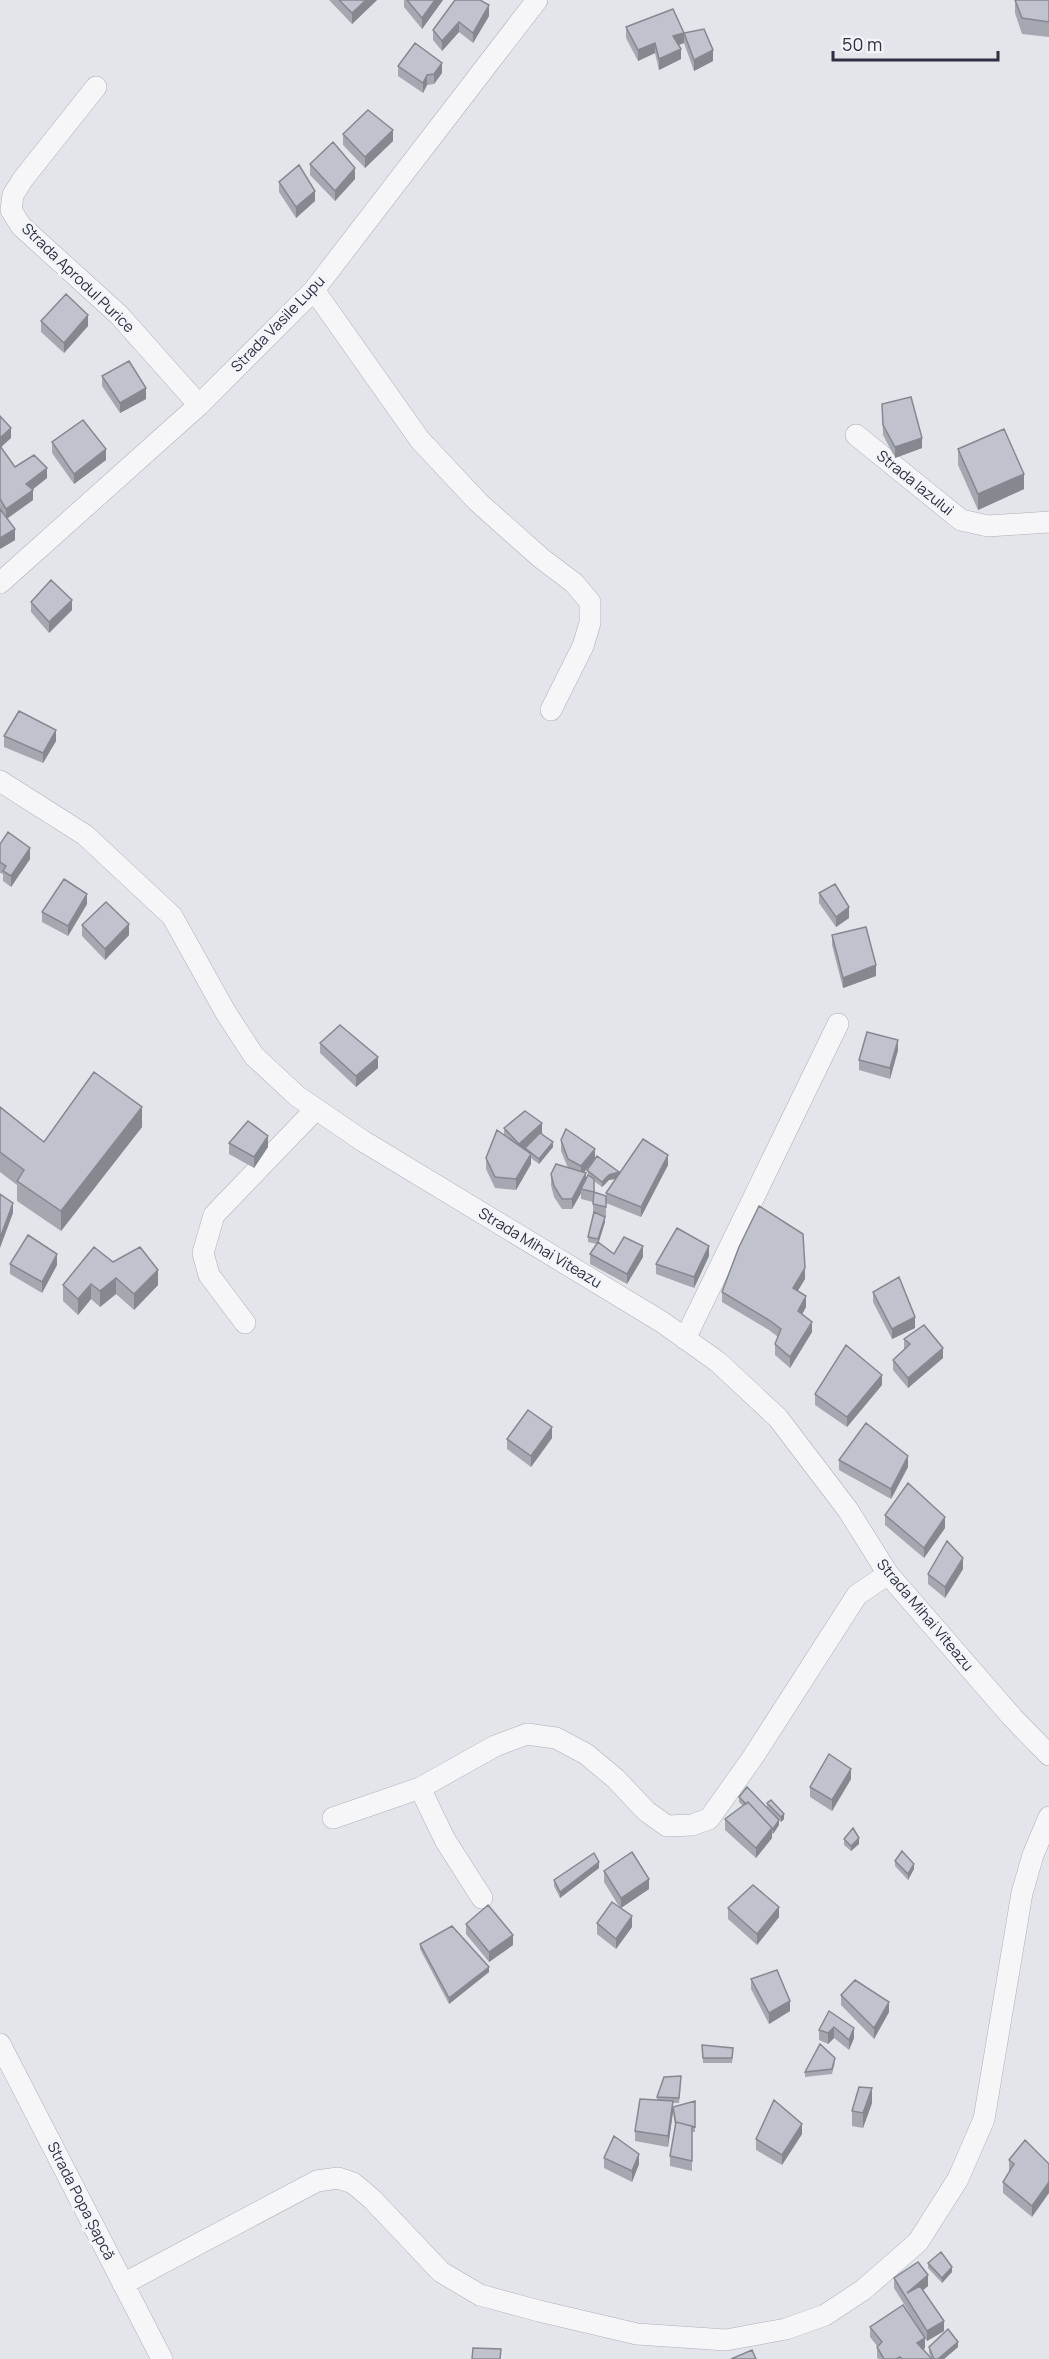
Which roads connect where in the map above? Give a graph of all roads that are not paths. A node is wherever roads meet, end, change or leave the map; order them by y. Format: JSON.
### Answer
{"nodes":[{"id":1,"x":537,"y":0,"type":"edge"},
{"id":2,"x":96,"y":87,"type":"dead end"},
{"id":3,"x":314,"y":290,"type":"junction"},
{"id":4,"x":199,"y":405,"type":"junction"},
{"id":5,"x":856,"y":435,"type":"dead end"},
{"id":6,"x":1049,"y":522,"type":"edge"},
{"id":7,"x":0,"y":583,"type":"edge"},
{"id":8,"x":551,"y":710,"type":"dead end"},
{"id":9,"x":0,"y":781,"type":"edge"},
{"id":10,"x":838,"y":1024,"type":"dead end"},
{"id":11,"x":316,"y":1109,"type":"junction"},
{"id":12,"x":244,"y":1323,"type":"dead end"},
{"id":13,"x":685,"y":1339,"type":"junction"},
{"id":14,"x":888,"y":1574,"type":"junction"},
{"id":15,"x":1049,"y":1755,"type":"edge"},
{"id":16,"x":420,"y":1788,"type":"junction"},
{"id":17,"x":1049,"y":1817,"type":"edge"},
{"id":18,"x":333,"y":1818,"type":"dead end"},
{"id":19,"x":482,"y":1898,"type":"dead end"},
{"id":20,"x":0,"y":2044,"type":"edge"},
{"id":21,"x":123,"y":2284,"type":"junction"},
{"id":22,"x":162,"y":2359,"type":"edge"}],
"edges":[{"from":1,"to":3,"type":"street","name":"Strada Vasile Lupu"},
{"from":2,"to":4,"type":"street","name":"Strada Aprodul Purice"},
{"from":3,"to":4,"type":"street","name":"Strada Vasile Lupu"},
{"from":3,"to":8,"type":"street"},
{"from":4,"to":7,"type":"street","name":"Strada Vasile Lupu"},
{"from":5,"to":6,"type":"street","name":"Strada Iazului"},
{"from":9,"to":11,"type":"street","name":"Strada Mihai Viteazu"},
{"from":10,"to":13,"type":"street"},
{"from":11,"to":12,"type":"street"},
{"from":11,"to":13,"type":"street","name":"Strada Mihai Viteazu"},
{"from":13,"to":14,"type":"street","name":"Strada Mihai Viteazu"},
{"from":14,"to":15,"type":"street","name":"Strada Mihai Viteazu"},
{"from":14,"to":16,"type":"street"},
{"from":16,"to":18,"type":"street"},
{"from":16,"to":19,"type":"street"},
{"from":17,"to":21,"type":"street"},
{"from":20,"to":21,"type":"street","name":"Strada Popa Șapcă"},
{"from":21,"to":22,"type":"street","name":"Strada Popa Șapcă"}]}
